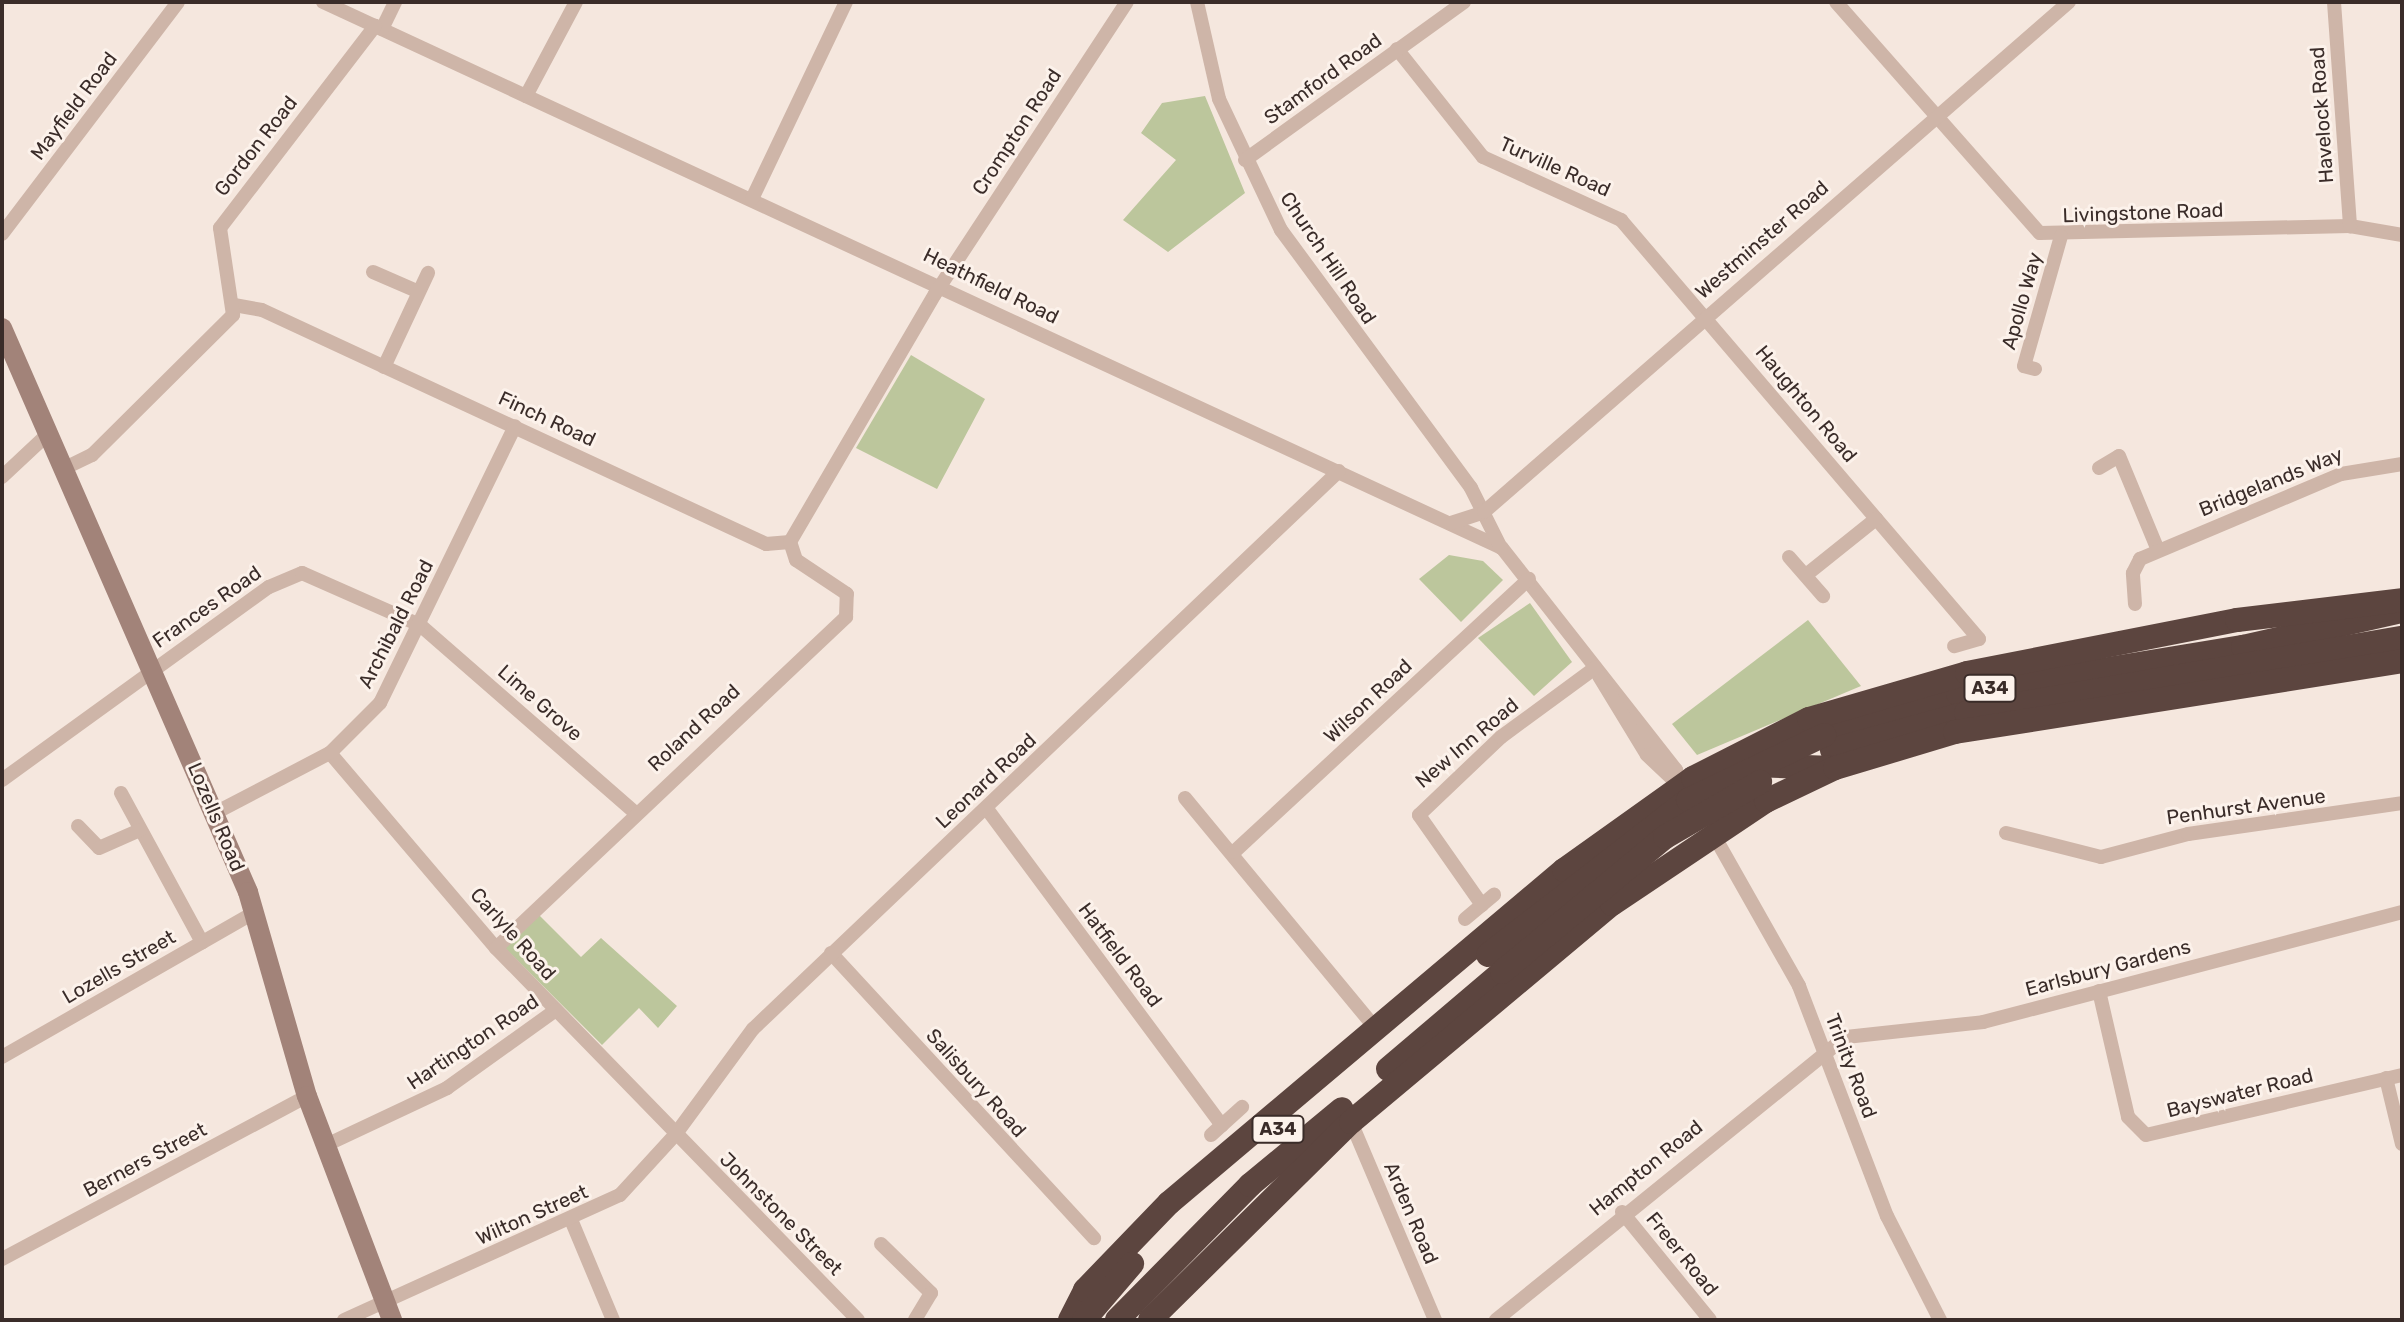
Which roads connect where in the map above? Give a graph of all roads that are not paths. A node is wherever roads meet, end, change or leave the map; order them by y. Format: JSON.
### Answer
{"nodes":[{"id":1,"x":178,"y":2,"type":"edge"},
{"id":2,"x":323,"y":2,"type":"edge"},
{"id":3,"x":395,"y":2,"type":"edge"},
{"id":4,"x":576,"y":2,"type":"edge"},
{"id":5,"x":846,"y":2,"type":"edge"},
{"id":6,"x":1127,"y":2,"type":"edge"},
{"id":7,"x":1197,"y":2,"type":"edge"},
{"id":8,"x":1464,"y":2,"type":"edge"},
{"id":9,"x":1836,"y":2,"type":"edge"},
{"id":10,"x":2069,"y":2,"type":"edge"},
{"id":11,"x":2334,"y":2,"type":"edge"},
{"id":12,"x":378,"y":28,"type":"junction"},
{"id":13,"x":1397,"y":49,"type":"junction"},
{"id":14,"x":526,"y":96,"type":"junction"},
{"id":15,"x":1935,"y":119,"type":"junction"},
{"id":16,"x":1245,"y":160,"type":"junction"},
{"id":17,"x":752,"y":199,"type":"junction"},
{"id":18,"x":2350,"y":226,"type":"junction"},
{"id":19,"x":2,"y":234,"type":"edge"},
{"id":20,"x":2402,"y":235,"type":"edge"},
{"id":21,"x":2061,"y":236,"type":"junction"},
{"id":22,"x":373,"y":272,"type":"dead end"},
{"id":23,"x":428,"y":273,"type":"dead end"},
{"id":24,"x":942,"y":284,"type":"junction"},
{"id":25,"x":417,"y":291,"type":"junction"},
{"id":26,"x":234,"y":305,"type":"junction"},
{"id":27,"x":1705,"y":315,"type":"junction"},
{"id":28,"x":2,"y":328,"type":"edge"},
{"id":29,"x":384,"y":367,"type":"junction"},
{"id":30,"x":2035,"y":369,"type":"dead end"},
{"id":31,"x":515,"y":426,"type":"junction"},
{"id":32,"x":48,"y":434,"type":"junction"},
{"id":33,"x":2402,"y":464,"type":"edge"},
{"id":34,"x":65,"y":468,"type":"junction"},
{"id":35,"x":2099,"y":468,"type":"dead end"},
{"id":36,"x":1339,"y":471,"type":"junction"},
{"id":37,"x":2,"y":477,"type":"edge"},
{"id":38,"x":1484,"y":512,"type":"junction"},
{"id":39,"x":1876,"y":519,"type":"junction"},
{"id":40,"x":1451,"y":523,"type":"junction"},
{"id":41,"x":790,"y":542,"type":"junction"},
{"id":42,"x":1502,"y":548,"type":"junction"},
{"id":43,"x":2158,"y":550,"type":"junction"},
{"id":44,"x":1789,"y":557,"type":"dead end"},
{"id":45,"x":1806,"y":575,"type":"junction"},
{"id":46,"x":1529,"y":579,"type":"junction"},
{"id":47,"x":1823,"y":596,"type":"dead end"},
{"id":48,"x":2402,"y":600,"type":"edge"},
{"id":49,"x":2135,"y":604,"type":"dead end"},
{"id":50,"x":2402,"y":611,"type":"edge"},
{"id":51,"x":420,"y":625,"type":"junction"},
{"id":52,"x":2402,"y":638,"type":"edge"},
{"id":53,"x":1954,"y":646,"type":"dead end"},
{"id":54,"x":2402,"y":661,"type":"edge"},
{"id":55,"x":1595,"y":668,"type":"junction"},
{"id":56,"x":151,"y":670,"type":"junction"},
{"id":57,"x":1830,"y":751,"type":"junction"},
{"id":58,"x":330,"y":753,"type":"junction"},
{"id":59,"x":2,"y":780,"type":"edge"},
{"id":60,"x":1683,"y":790,"type":"junction"},
{"id":61,"x":121,"y":793,"type":"dead end"},
{"id":62,"x":1185,"y":798,"type":"dead end"},
{"id":63,"x":2402,"y":803,"type":"edge"},
{"id":64,"x":987,"y":809,"type":"junction"},
{"id":65,"x":634,"y":812,"type":"junction"},
{"id":66,"x":215,"y":813,"type":"junction"},
{"id":67,"x":78,"y":826,"type":"dead end"},
{"id":68,"x":1708,"y":828,"type":"junction"},
{"id":69,"x":140,"y":830,"type":"junction"},
{"id":70,"x":2006,"y":833,"type":"dead end"},
{"id":71,"x":1611,"y":835,"type":"junction"},
{"id":72,"x":1234,"y":852,"type":"junction"},
{"id":73,"x":1494,"y":895,"type":"dead end"},
{"id":74,"x":1482,"y":905,"type":"junction"},
{"id":75,"x":255,"y":912,"type":"junction"},
{"id":76,"x":2402,"y":912,"type":"edge"},
{"id":77,"x":1465,"y":919,"type":"dead end"},
{"id":78,"x":202,"y":942,"type":"junction"},
{"id":79,"x":496,"y":948,"type":"junction"},
{"id":80,"x":831,"y":953,"type":"junction"},
{"id":81,"x":1495,"y":963,"type":"junction"},
{"id":82,"x":2099,"y":991,"type":"junction"},
{"id":83,"x":556,"y":1010,"type":"junction"},
{"id":84,"x":1376,"y":1029,"type":"junction"},
{"id":85,"x":1823,"y":1051,"type":"junction"},
{"id":86,"x":2,"y":1057,"type":"edge"},
{"id":87,"x":2402,"y":1075,"type":"edge"},
{"id":88,"x":2386,"y":1078,"type":"junction"},
{"id":89,"x":307,"y":1096,"type":"junction"},
{"id":90,"x":1242,"y":1107,"type":"dead end"},
{"id":91,"x":1351,"y":1122,"type":"junction"},
{"id":92,"x":675,"y":1135,"type":"junction"},
{"id":93,"x":2402,"y":1144,"type":"edge"},
{"id":94,"x":324,"y":1146,"type":"junction"},
{"id":95,"x":1622,"y":1212,"type":"junction"},
{"id":96,"x":572,"y":1222,"type":"junction"},
{"id":97,"x":1094,"y":1238,"type":"dead end"},
{"id":98,"x":881,"y":1244,"type":"dead end"},
{"id":99,"x":2,"y":1259,"type":"edge"},
{"id":100,"x":389,"y":1311,"type":"edge"},
{"id":101,"x":344,"y":1320,"type":"edge"},
{"id":102,"x":613,"y":1320,"type":"edge"},
{"id":103,"x":858,"y":1320,"type":"edge"},
{"id":104,"x":915,"y":1320,"type":"edge"},
{"id":105,"x":1070,"y":1320,"type":"edge"},
{"id":106,"x":1084,"y":1320,"type":"edge"},
{"id":107,"x":1117,"y":1320,"type":"edge"},
{"id":108,"x":1150,"y":1320,"type":"edge"},
{"id":109,"x":1435,"y":1320,"type":"edge"},
{"id":110,"x":1496,"y":1320,"type":"edge"},
{"id":111,"x":1710,"y":1320,"type":"edge"},
{"id":112,"x":1940,"y":1320,"type":"edge"}],
"edges":[{"from":1,"to":19,"type":"street","name":"Mayfield Road"},
{"from":2,"to":12,"type":"street","name":"Heathfield Road"},
{"from":3,"to":12,"type":"street","name":"Gordon Road"},
{"from":4,"to":14,"type":"street"},
{"from":5,"to":17,"type":"street"},
{"from":6,"to":24,"type":"street","name":"Crompton Road"},
{"from":7,"to":16,"type":"street","name":"Church Hill Road"},
{"from":8,"to":13,"type":"street","name":"Stamford Road"},
{"from":9,"to":15,"type":"street","name":"Livingstone Road"},
{"from":10,"to":15,"type":"street","name":"Westminster Road"},
{"from":11,"to":18,"type":"street","name":"Havelock Road"},
{"from":12,"to":14,"type":"street","name":"Heathfield Road"},
{"from":12,"to":26,"type":"street","name":"Gordon Road"},
{"from":13,"to":16,"type":"street","name":"Stamford Road"},
{"from":13,"to":27,"type":"street","name":"Turville Road"},
{"from":14,"to":17,"type":"street","name":"Heathfield Road"},
{"from":15,"to":21,"type":"street","name":"Livingstone Road"},
{"from":15,"to":27,"type":"street","name":"Westminster Road"},
{"from":16,"to":38,"type":"street","name":"Church Hill Road"},
{"from":17,"to":24,"type":"street","name":"Heathfield Road"},
{"from":18,"to":20,"type":"street","name":"Livingstone Road"},
{"from":18,"to":21,"type":"street","name":"Livingstone Road"},
{"from":21,"to":30,"type":"street","name":"Apollo Way"},
{"from":22,"to":25,"type":"street"},
{"from":23,"to":25,"type":"street"},
{"from":24,"to":36,"type":"street","name":"Heathfield Road"},
{"from":24,"to":41,"type":"street"},
{"from":25,"to":29,"type":"street"},
{"from":26,"to":29,"type":"street","name":"Finch Road"},
{"from":26,"to":34,"type":"street"},
{"from":27,"to":38,"type":"street","name":"Westminster Road"},
{"from":27,"to":39,"type":"street","name":"Haughton Road"},
{"from":28,"to":32,"type":"main road","name":"Lozells Road"},
{"from":29,"to":31,"type":"street","name":"Finch Road"},
{"from":31,"to":41,"type":"street","name":"Finch Road"},
{"from":31,"to":51,"type":"street","name":"Archibald Road"},
{"from":32,"to":34,"type":"main road","name":"Lozells Road"},
{"from":32,"to":37,"type":"street"},
{"from":33,"to":43,"type":"street","name":"Bridgelands Way"},
{"from":34,"to":56,"type":"main road","name":"Lozells Road"},
{"from":35,"to":43,"type":"street"},
{"from":36,"to":40,"type":"street","name":"Heathfield Road"},
{"from":36,"to":64,"type":"street","name":"Leonard Road"},
{"from":38,"to":40,"type":"street","name":"Westminster Road"},
{"from":38,"to":42,"type":"street"},
{"from":39,"to":45,"type":"street"},
{"from":39,"to":53,"type":"street","name":"Haughton Road"},
{"from":40,"to":42,"type":"street","name":"Heathfield Road"},
{"from":41,"to":65,"type":"street","name":"Roland Road"},
{"from":42,"to":46,"type":"street","name":"Heathfield Road"},
{"from":43,"to":49,"type":"street","name":"Bridgelands Way"},
{"from":44,"to":45,"type":"street"},
{"from":45,"to":47,"type":"street"},
{"from":46,"to":55,"type":"street","name":"Heathfield Road"},
{"from":46,"to":72,"type":"street","name":"Wilson Road"},
{"from":48,"to":60,"type":"highway"},
{"from":50,"to":57,"type":"highway","number":"A34"},
{"from":51,"to":56,"type":"street","name":"Frances Road"},
{"from":51,"to":58,"type":"street","name":"Archibald Road"},
{"from":51,"to":65,"type":"street","name":"Lime Grove"},
{"from":52,"to":57,"type":"highway","number":"A34"},
{"from":54,"to":57,"type":"highway"},
{"from":55,"to":60,"type":"street","name":"Heathfield Road"},
{"from":55,"to":74,"type":"street","name":"New Inn Road"},
{"from":56,"to":59,"type":"street","name":"Frances Road"},
{"from":56,"to":66,"type":"main road","name":"Lozells Road"},
{"from":57,"to":60,"type":"highway"},
{"from":57,"to":68,"type":"highway"},
{"from":57,"to":81,"type":"highway","number":"A34","bridge":true},
{"from":58,"to":66,"type":"street","name":"Archibald Road"},
{"from":58,"to":79,"type":"street","name":"Carlyle Road"},
{"from":60,"to":68,"type":"street","name":"Trinity Road"},
{"from":60,"to":71,"type":"highway"},
{"from":61,"to":69,"type":"street"},
{"from":62,"to":72,"type":"street"},
{"from":63,"to":70,"type":"street","name":"Penhurst Avenue"},
{"from":64,"to":80,"type":"street","name":"Leonard Road"},
{"from":64,"to":90,"type":"street","name":"Hatfield Road"},
{"from":65,"to":79,"type":"street","name":"Roland Road"},
{"from":66,"to":75,"type":"main road","name":"Lozells Road"},
{"from":67,"to":69,"type":"street"},
{"from":68,"to":71,"type":"highway"},
{"from":68,"to":85,"type":"street","name":"Trinity Road"},
{"from":68,"to":91,"type":"highway"},
{"from":69,"to":78,"type":"street"},
{"from":71,"to":84,"type":"highway"},
{"from":72,"to":84,"type":"street"},
{"from":73,"to":74,"type":"street"},
{"from":74,"to":77,"type":"street"},
{"from":75,"to":78,"type":"street","name":"Lozells Street"},
{"from":75,"to":89,"type":"main road","name":"Lozells Road"},
{"from":76,"to":82,"type":"street","name":"Earlsbury Gardens"},
{"from":78,"to":86,"type":"street","name":"Lozells Street"},
{"from":79,"to":83,"type":"street","name":"Carlyle Road"},
{"from":80,"to":92,"type":"street","name":"Leonard Road"},
{"from":80,"to":97,"type":"street","name":"Salisbury Road"},
{"from":81,"to":106,"type":"highway","number":"A34"},
{"from":81,"to":107,"type":"highway","number":"A34"},
{"from":82,"to":85,"type":"street","name":"Earlsbury Gardens"},
{"from":82,"to":88,"type":"street","name":"Bayswater Road"},
{"from":83,"to":92,"type":"street","name":"Carlyle Road"},
{"from":83,"to":94,"type":"street","name":"Hartington Road"},
{"from":84,"to":105,"type":"highway"},
{"from":85,"to":95,"type":"street","name":"Hampton Road"},
{"from":85,"to":112,"type":"street","name":"Trinity Road"},
{"from":87,"to":88,"type":"street","name":"Bayswater Road"},
{"from":88,"to":93,"type":"street"},
{"from":89,"to":94,"type":"main road","name":"Lozells Road"},
{"from":89,"to":99,"type":"street","name":"Berners Street"},
{"from":91,"to":108,"type":"highway"},
{"from":91,"to":109,"type":"street","name":"Arden Road"},
{"from":92,"to":96,"type":"street","name":"Wilton Street"},
{"from":92,"to":103,"type":"street","name":"Johnstone Street"},
{"from":94,"to":100,"type":"main road","name":"Lozells Road"},
{"from":95,"to":110,"type":"street","name":"Hampton Road"},
{"from":95,"to":111,"type":"street","name":"Freer Road"},
{"from":96,"to":100,"type":"street","name":"Wilton Street"},
{"from":96,"to":102,"type":"street"},
{"from":98,"to":104,"type":"street"},
{"from":100,"to":101,"type":"street","name":"Wilton Street"}]}
